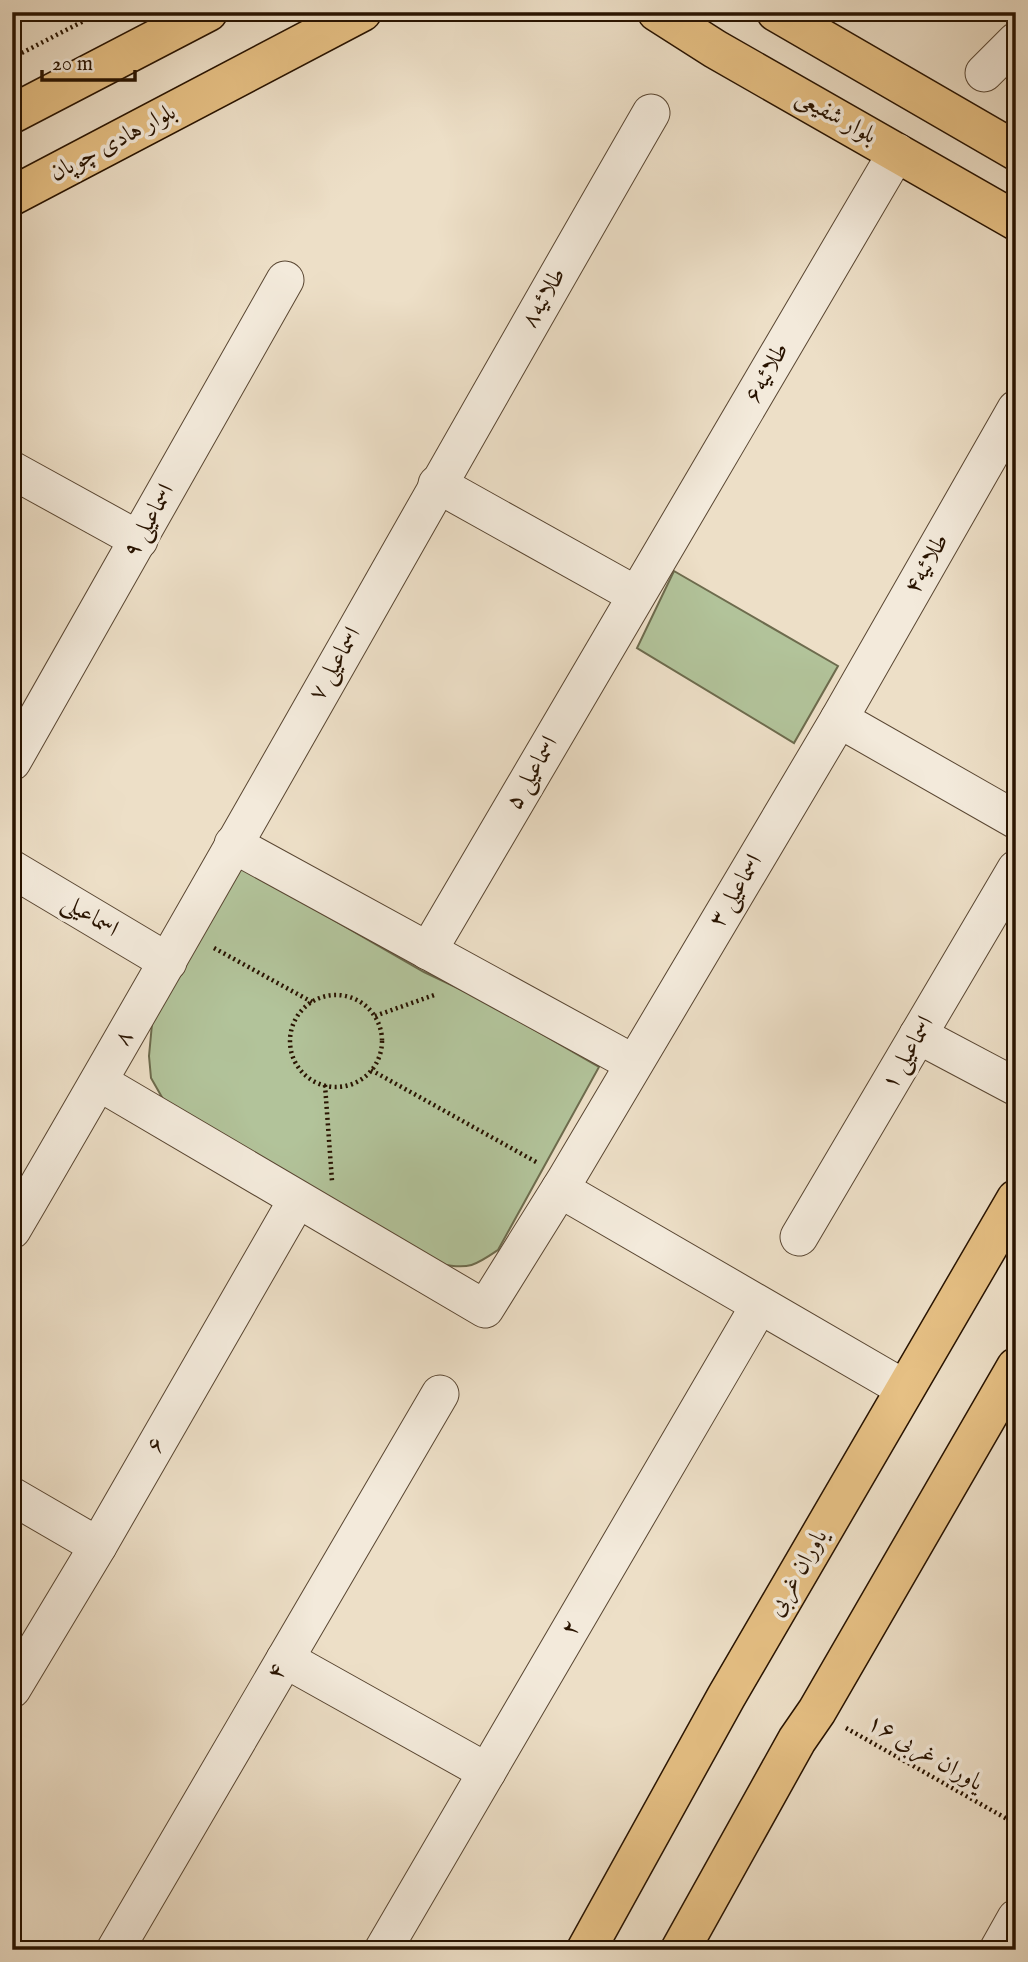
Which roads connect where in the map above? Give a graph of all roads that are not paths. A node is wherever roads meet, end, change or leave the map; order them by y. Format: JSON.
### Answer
{"nodes":[{"id":1,"x":208,"y":12,"type":"edge"},
{"id":2,"x":362,"y":12,"type":"edge"},
{"id":3,"x":657,"y":12,"type":"edge"},
{"id":4,"x":776,"y":12,"type":"edge"},
{"id":5,"x":1016,"y":41,"type":"edge"},
{"id":6,"x":984,"y":73,"type":"dead end"},
{"id":7,"x":651,"y":113,"type":"dead end"},
{"id":8,"x":12,"y":114,"type":"edge"},
{"id":9,"x":1016,"y":151,"type":"edge"},
{"id":10,"x":897,"y":152,"type":"junction"},
{"id":11,"x":12,"y":196,"type":"edge"},
{"id":12,"x":1016,"y":221,"type":"edge"},
{"id":13,"x":285,"y":280,"type":"dead end"},
{"id":14,"x":1016,"y":409,"type":"edge"},
{"id":15,"x":12,"y":470,"type":"edge"},
{"id":16,"x":437,"y":484,"type":"junction"},
{"id":17,"x":139,"y":540,"type":"junction"},
{"id":18,"x":636,"y":595,"type":"junction"},
{"id":19,"x":839,"y":719,"type":"junction"},
{"id":20,"x":12,"y":762,"type":"edge"},
{"id":21,"x":1016,"y":820,"type":"edge"},
{"id":22,"x":233,"y":844,"type":"junction"},
{"id":23,"x":12,"y":869,"type":"edge"},
{"id":24,"x":1016,"y":869,"type":"edge"},
{"id":25,"x":177,"y":947,"type":"junction"},
{"id":26,"x":428,"y":951,"type":"junction"},
{"id":27,"x":918,"y":1035,"type":"junction"},
{"id":28,"x":633,"y":1063,"type":"junction"},
{"id":29,"x":99,"y":1082,"type":"junction"},
{"id":30,"x":1016,"y":1087,"type":"edge"},
{"id":31,"x":563,"y":1184,"type":"junction"},
{"id":32,"x":297,"y":1200,"type":"junction"},
{"id":33,"x":1011,"y":1217,"type":"edge"},
{"id":34,"x":12,"y":1230,"type":"edge"},
{"id":35,"x":799,"y":1237,"type":"dead end"},
{"id":36,"x":759,"y":1306,"type":"junction"},
{"id":37,"x":1016,"y":1367,"type":"edge"},
{"id":38,"x":905,"y":1389,"type":"junction"},
{"id":39,"x":440,"y":1394,"type":"dead end"},
{"id":40,"x":12,"y":1496,"type":"edge"},
{"id":41,"x":98,"y":1546,"type":"junction"},
{"id":42,"x":285,"y":1659,"type":"junction"},
{"id":43,"x":12,"y":1689,"type":"edge"},
{"id":44,"x":487,"y":1772,"type":"junction"},
{"id":45,"x":1016,"y":1919,"type":"edge"},
{"id":46,"x":115,"y":1950,"type":"edge"},
{"id":47,"x":383,"y":1950,"type":"edge"},
{"id":48,"x":586,"y":1950,"type":"edge"},
{"id":49,"x":680,"y":1950,"type":"edge"},
{"id":50,"x":998,"y":1950,"type":"edge"}],
"edges":[{"from":1,"to":8,"type":"main road"},
{"from":2,"to":11,"type":"main road","name":"بلوار هادی چوپان"},
{"from":3,"to":10,"type":"main road","name":"بلوار شفیعی"},
{"from":4,"to":9,"type":"main road"},
{"from":5,"to":6,"type":"street"},
{"from":7,"to":16,"type":"street","name":"طلائیه۸"},
{"from":10,"to":12,"type":"main road","name":"بلوار شفیعی"},
{"from":10,"to":18,"type":"street","name":"طلائیه۶"},
{"from":13,"to":17,"type":"street","name":"اسماعیلی ۹"},
{"from":14,"to":19,"type":"street","name":"طلائیه۴"},
{"from":15,"to":17,"type":"street"},
{"from":16,"to":18,"type":"street"},
{"from":16,"to":22,"type":"street","name":"اسماعیلی ۷"},
{"from":17,"to":20,"type":"street","name":"اسماعیلی ۹"},
{"from":18,"to":26,"type":"street","name":"اسماعیلی ۵"},
{"from":19,"to":21,"type":"street"},
{"from":19,"to":28,"type":"street","name":"اسماعیلی ۳"},
{"from":22,"to":25,"type":"street","name":"۸"},
{"from":22,"to":26,"type":"street"},
{"from":23,"to":25,"type":"street","name":"اسماعیلی"},
{"from":24,"to":27,"type":"street","name":"اسماعیلی ۱"},
{"from":25,"to":29,"type":"street","name":"۸"},
{"from":26,"to":28,"type":"street"},
{"from":27,"to":30,"type":"street"},
{"from":27,"to":35,"type":"street","name":"اسماعیلی ۱"},
{"from":28,"to":31,"type":"street","name":"اسماعیلی ۳"},
{"from":29,"to":32,"type":"street"},
{"from":29,"to":34,"type":"street","name":"۸"},
{"from":31,"to":32,"type":"street","name":"اسماعیلی ۳"},
{"from":31,"to":36,"type":"street"},
{"from":32,"to":41,"type":"street","name":"۶"},
{"from":33,"to":38,"type":"main road","name":"یاوران غربی"},
{"from":36,"to":38,"type":"street"},
{"from":36,"to":44,"type":"street","name":"۲"},
{"from":37,"to":49,"type":"main road"},
{"from":38,"to":48,"type":"main road","name":"یاوران غربی"},
{"from":39,"to":42,"type":"street","name":"۴"},
{"from":40,"to":41,"type":"street"},
{"from":41,"to":43,"type":"street","name":"۶"},
{"from":42,"to":44,"type":"street"},
{"from":42,"to":46,"type":"street","name":"۴"},
{"from":44,"to":47,"type":"street","name":"۲"},
{"from":45,"to":50,"type":"street"}]}
